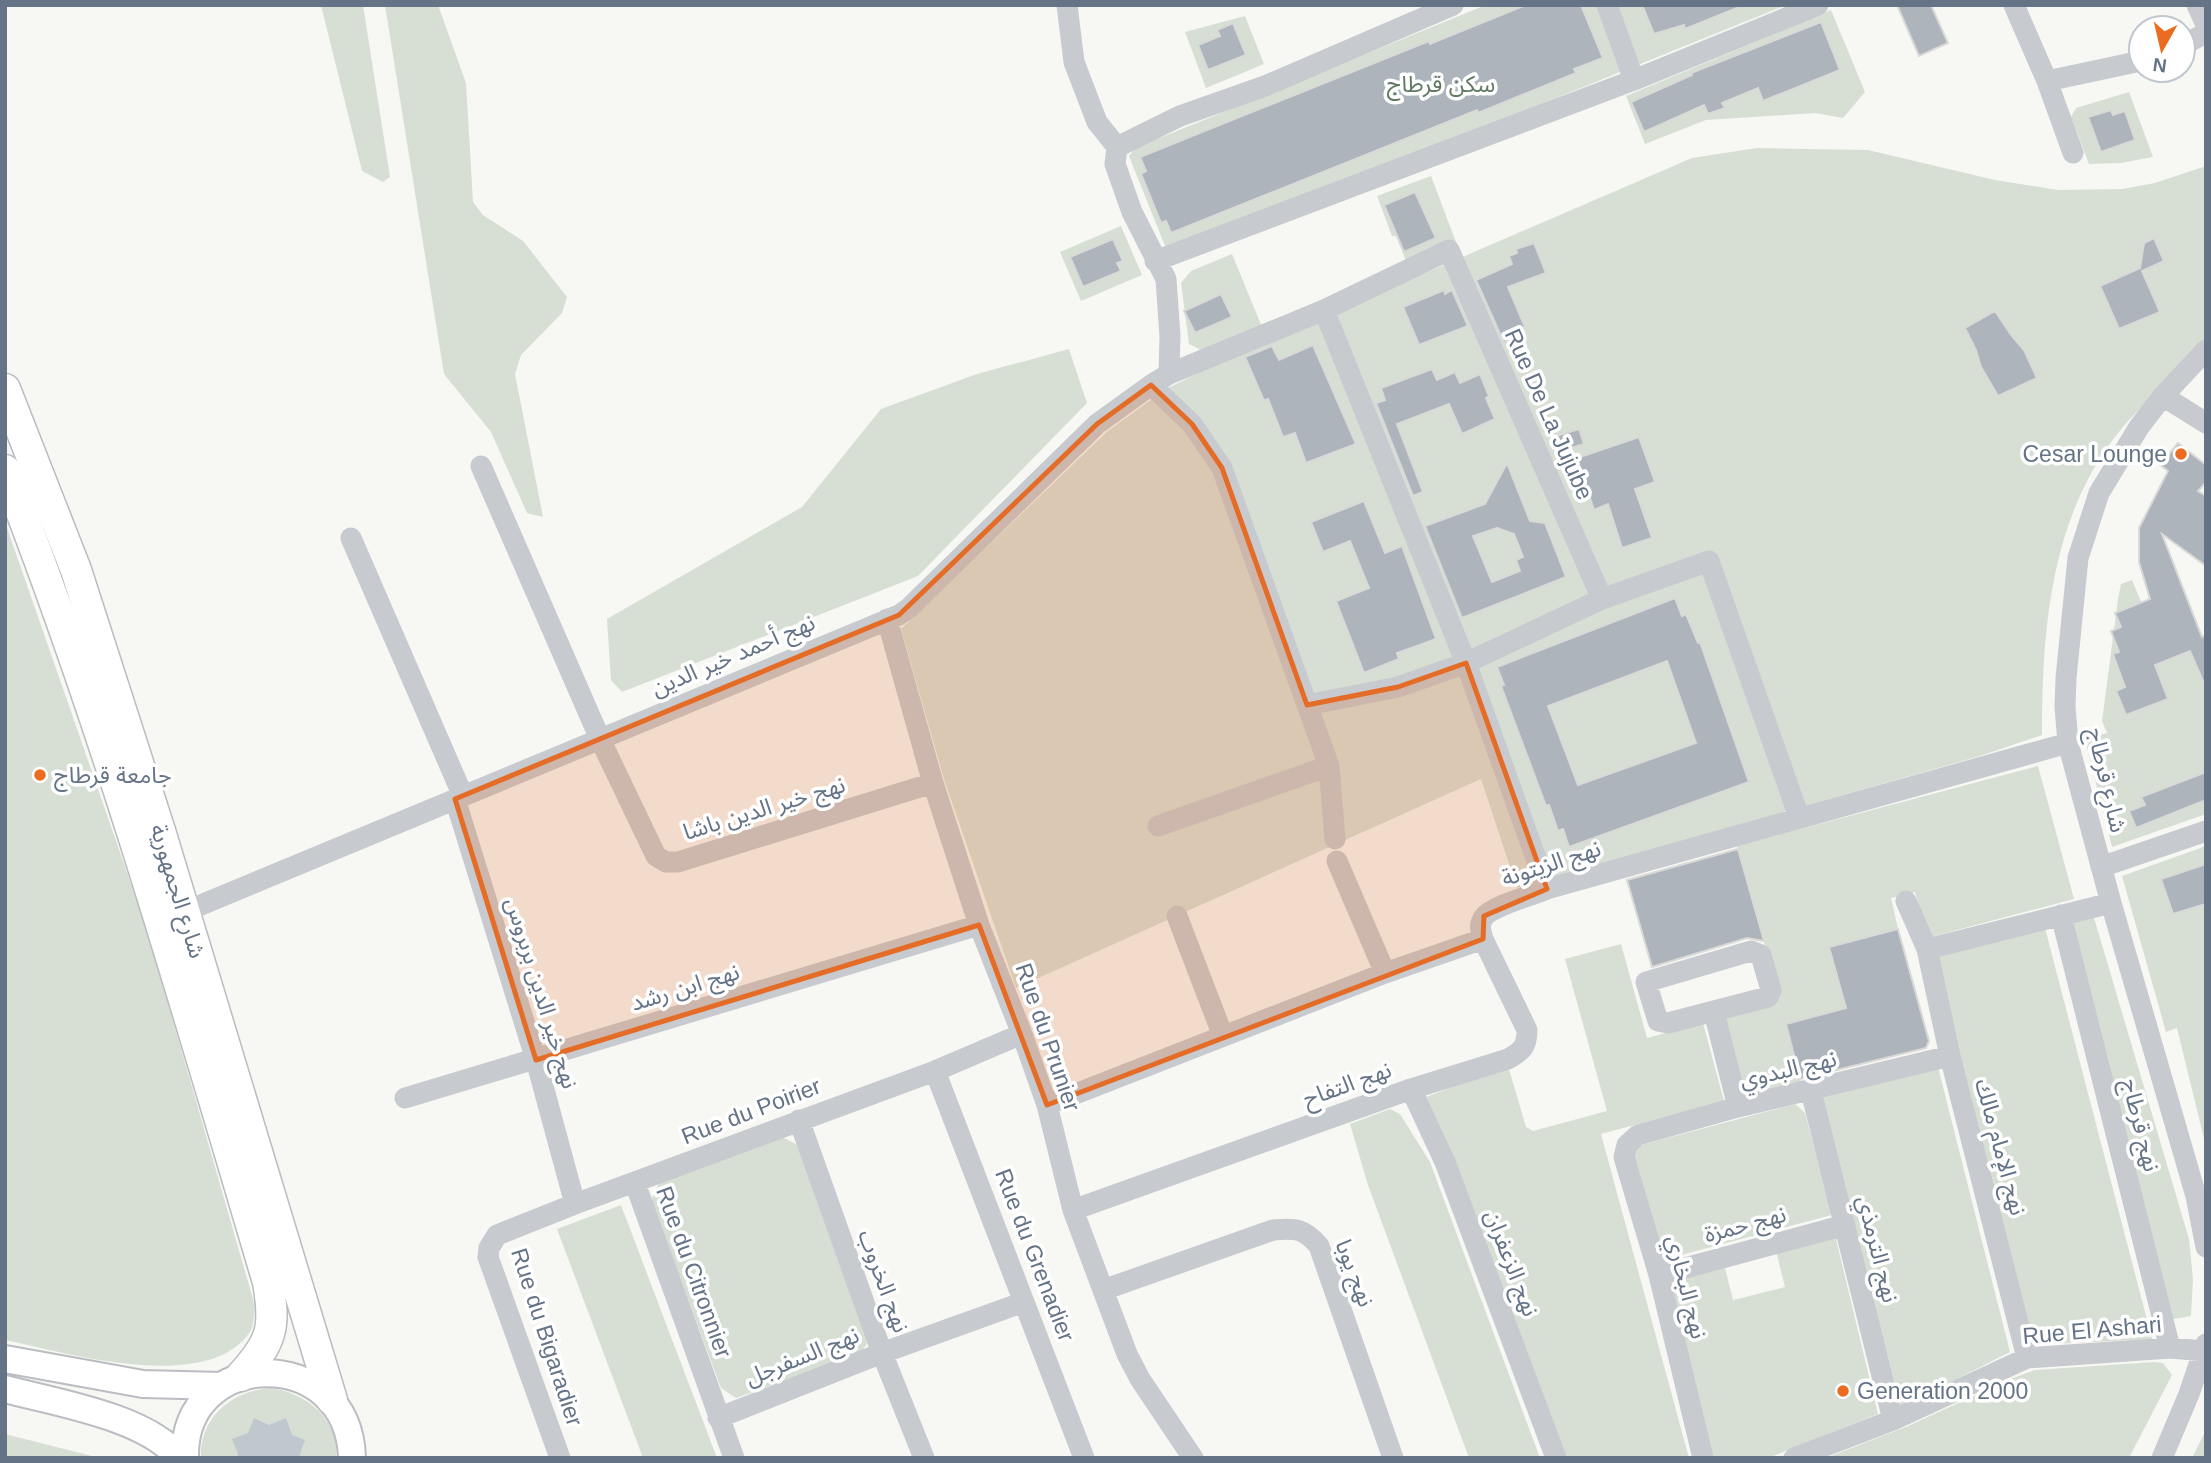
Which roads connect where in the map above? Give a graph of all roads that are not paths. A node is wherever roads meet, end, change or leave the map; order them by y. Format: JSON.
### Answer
{"nodes":[{"id":1,"x":1067,"y":5,"type":"edge"},
{"id":2,"x":1453,"y":5,"type":"edge"},
{"id":3,"x":1606,"y":5,"type":"edge"},
{"id":4,"x":1818,"y":5,"type":"edge"},
{"id":5,"x":2014,"y":5,"type":"edge"},
{"id":6,"x":2197,"y":5,"type":"edge"},
{"id":7,"x":2206,"y":25,"type":"edge"},
{"id":8,"x":2127,"y":64,"type":"edge"},
{"id":9,"x":1634,"y":80,"type":"junction"},
{"id":10,"x":2046,"y":81,"type":"junction"},
{"id":11,"x":1117,"y":147,"type":"junction"},
{"id":12,"x":2073,"y":153,"type":"dead end"},
{"id":13,"x":1448,"y":250,"type":"joint"},
{"id":14,"x":1155,"y":261,"type":"junction"},
{"id":15,"x":1324,"y":310,"type":"junction"},
{"id":16,"x":2206,"y":350,"type":"edge"},
{"id":17,"x":1169,"y":374,"type":"junction"},
{"id":18,"x":1151,"y":385,"type":"junction"},
{"id":19,"x":5,"y":389,"type":"edge"},
{"id":20,"x":2163,"y":396,"type":"junction"},
{"id":21,"x":2206,"y":423,"type":"edge"},
{"id":22,"x":481,"y":466,"type":"dead end"},
{"id":23,"x":5,"y":470,"type":"edge"},
{"id":24,"x":351,"y":538,"type":"dead end"},
{"id":25,"x":1602,"y":599,"type":"junction"},
{"id":26,"x":887,"y":619,"type":"junction"},
{"id":27,"x":1466,"y":663,"type":"junction"},
{"id":28,"x":1307,"y":705,"type":"junction"},
{"id":29,"x":600,"y":739,"type":"junction"},
{"id":30,"x":2068,"y":743,"type":"junction"},
{"id":31,"x":1329,"y":766,"type":"junction"},
{"id":32,"x":933,"y":783,"type":"junction"},
{"id":33,"x":459,"y":797,"type":"junction"},
{"id":34,"x":1799,"y":817,"type":"junction"},
{"id":35,"x":1158,"y":826,"type":"dead end"},
{"id":36,"x":2206,"y":831,"type":"edge"},
{"id":37,"x":2101,"y":867,"type":"junction"},
{"id":38,"x":1547,"y":889,"type":"junction"},
{"id":39,"x":1906,"y":901,"type":"dead end"},
{"id":40,"x":2110,"y":903,"type":"junction"},
{"id":41,"x":184,"y":912,"type":"junction"},
{"id":42,"x":2061,"y":915,"type":"junction"},
{"id":43,"x":1177,"y":916,"type":"dead end"},
{"id":44,"x":979,"y":925,"type":"junction"},
{"id":45,"x":1483,"y":939,"type":"junction"},
{"id":46,"x":1927,"y":949,"type":"junction"},
{"id":47,"x":1385,"y":973,"type":"junction"},
{"id":48,"x":1714,"y":1012,"type":"junction"},
{"id":49,"x":1022,"y":1034,"type":"junction"},
{"id":50,"x":1223,"y":1037,"type":"junction"},
{"id":51,"x":1950,"y":1056,"type":"junction"},
{"id":52,"x":536,"y":1060,"type":"junction"},
{"id":53,"x":935,"y":1071,"type":"junction"},
{"id":54,"x":1411,"y":1089,"type":"junction"},
{"id":55,"x":1811,"y":1091,"type":"junction"},
{"id":56,"x":405,"y":1098,"type":"dead end"},
{"id":57,"x":1047,"y":1105,"type":"junction"},
{"id":58,"x":1738,"y":1107,"type":"junction"},
{"id":59,"x":799,"y":1120,"type":"junction"},
{"id":60,"x":1638,"y":1135,"type":"joint"},
{"id":61,"x":635,"y":1183,"type":"junction"},
{"id":62,"x":2201,"y":1196,"type":"edge"},
{"id":63,"x":575,"y":1204,"type":"junction"},
{"id":64,"x":1073,"y":1210,"type":"junction"},
{"id":65,"x":1845,"y":1225,"type":"junction"},
{"id":66,"x":497,"y":1235,"type":"joint"},
{"id":67,"x":2206,"y":1247,"type":"edge"},
{"id":68,"x":1658,"y":1275,"type":"junction"},
{"id":69,"x":1103,"y":1290,"type":"junction"},
{"id":70,"x":1024,"y":1302,"type":"junction"},
{"id":71,"x":2170,"y":1348,"type":"junction"},
{"id":72,"x":2205,"y":1348,"type":"edge"},
{"id":73,"x":882,"y":1353,"type":"junction"},
{"id":74,"x":2027,"y":1358,"type":"junction"},
{"id":75,"x":5,"y":1359,"type":"edge"},
{"id":76,"x":231,"y":1381,"type":"junction"},
{"id":77,"x":5,"y":1389,"type":"edge"},
{"id":78,"x":339,"y":1412,"type":"junction"},
{"id":79,"x":718,"y":1418,"type":"junction"},
{"id":80,"x":1893,"y":1420,"type":"junction"},
{"id":81,"x":179,"y":1458,"type":"edge"},
{"id":82,"x":185,"y":1458,"type":"edge"},
{"id":83,"x":352,"y":1458,"type":"edge"},
{"id":84,"x":367,"y":1458,"type":"edge"},
{"id":85,"x":560,"y":1458,"type":"edge"},
{"id":86,"x":734,"y":1458,"type":"edge"},
{"id":87,"x":924,"y":1458,"type":"edge"},
{"id":88,"x":1084,"y":1458,"type":"edge"},
{"id":89,"x":1193,"y":1458,"type":"edge"},
{"id":90,"x":1393,"y":1458,"type":"edge"},
{"id":91,"x":1556,"y":1458,"type":"edge"},
{"id":92,"x":1703,"y":1458,"type":"edge"},
{"id":93,"x":1794,"y":1458,"type":"edge"},
{"id":94,"x":2162,"y":1458,"type":"edge"}],
"edges":[{"from":1,"to":11,"type":"street"},
{"from":2,"to":11,"type":"street"},
{"from":3,"to":9,"type":"street"},
{"from":4,"to":9,"type":"street"},
{"from":5,"to":10,"type":"street"},
{"from":6,"to":7,"type":"street"},
{"from":8,"to":10,"type":"street"},
{"from":9,"to":14,"type":"street"},
{"from":10,"to":12,"type":"street"},
{"from":11,"to":14,"type":"street"},
{"from":13,"to":15,"type":"street","name":"نهج أحمد خير الدين"},
{"from":13,"to":25,"type":"street","name":"Rue De La Jujube"},
{"from":14,"to":17,"type":"street"},
{"from":15,"to":17,"type":"street","name":"نهج أحمد خير الدين"},
{"from":15,"to":27,"type":"street"},
{"from":16,"to":20,"type":"street","name":"شارع قرطاج"},
{"from":17,"to":18,"type":"street","name":"نهج أحمد خير الدين"},
{"from":18,"to":26,"type":"street","name":"نهج أحمد خير الدين"},
{"from":18,"to":28,"type":"street"},
{"from":19,"to":41,"type":"highway","name":"شارع الجمهورية"},
{"from":20,"to":21,"type":"street"},
{"from":20,"to":30,"type":"street","name":"شارع قرطاج"},
{"from":22,"to":29,"type":"street"},
{"from":23,"to":76,"type":"highway","name":"شارع الجمهورية"},
{"from":24,"to":33,"type":"street"},
{"from":25,"to":27,"type":"street"},
{"from":25,"to":34,"type":"street"},
{"from":26,"to":29,"type":"street","name":"نهج أحمد خير الدين"},
{"from":26,"to":32,"type":"street","name":"Rue du Prunier"},
{"from":27,"to":28,"type":"street"},
{"from":27,"to":38,"type":"street"},
{"from":28,"to":31,"type":"street"},
{"from":29,"to":32,"type":"street","name":"نهج خير الدين باشا"},
{"from":29,"to":33,"type":"street","name":"نهج أحمد خير الدين"},
{"from":30,"to":34,"type":"street","name":"نهج الزيتونة"},
{"from":30,"to":37,"type":"street","name":"شارع قرطاج"},
{"from":31,"to":35,"type":"street"},
{"from":31,"to":47,"type":"street"},
{"from":32,"to":44,"type":"street","name":"Rue du Prunier"},
{"from":33,"to":41,"type":"street","name":"نهج أحمد خير الدين"},
{"from":33,"to":52,"type":"street","name":"نهج خير الدين بربروس"},
{"from":34,"to":38,"type":"street","name":"نهج الزيتونة"},
{"from":36,"to":37,"type":"street"},
{"from":37,"to":40,"type":"street","name":"شارع قرطاج"},
{"from":38,"to":45,"type":"street","name":"نهج الزيتونة"},
{"from":39,"to":46,"type":"street","name":"نهج الإمام مالك"},
{"from":40,"to":42,"type":"street"},
{"from":40,"to":62,"type":"street","name":"شارع قرطاج"},
{"from":41,"to":78,"type":"highway","name":"شارع الجمهورية"},
{"from":42,"to":46,"type":"street"},
{"from":42,"to":71,"type":"street","name":"نهج قرطاج"},
{"from":43,"to":50,"type":"street"},
{"from":44,"to":49,"type":"street","name":"Rue du Prunier"},
{"from":44,"to":52,"type":"street","name":"نهج ابن رشد"},
{"from":45,"to":47,"type":"street"},
{"from":45,"to":54,"type":"street","name":"نهج التفاح"},
{"from":46,"to":51,"type":"street","name":"نهج الإمام مالك"},
{"from":47,"to":50,"type":"street"},
{"from":48,"to":48,"type":"street"},
{"from":48,"to":58,"type":"street"},
{"from":49,"to":53,"type":"street","name":"Rue du Poirier"},
{"from":49,"to":57,"type":"street","name":"Rue du Prunier"},
{"from":50,"to":57,"type":"street"},
{"from":51,"to":55,"type":"street","name":"نهج البدوي"},
{"from":51,"to":74,"type":"street","name":"نهج الإمام مالك"},
{"from":52,"to":56,"type":"street","name":"نهج ابن رشد"},
{"from":52,"to":63,"type":"street","name":"نهج خير الدين بربروس"},
{"from":53,"to":59,"type":"street","name":"Rue du Poirier"},
{"from":53,"to":70,"type":"street","name":"Rue du Grenadier"},
{"from":54,"to":64,"type":"street","name":"نهج التفاح"},
{"from":54,"to":91,"type":"street","name":"نهج الزعفران"},
{"from":55,"to":58,"type":"street","name":"نهج البدوي"},
{"from":55,"to":65,"type":"street","name":"نهج الترمذي"},
{"from":57,"to":64,"type":"street","name":"Rue du Prunier"},
{"from":58,"to":60,"type":"street","name":"نهج البدوي"},
{"from":59,"to":61,"type":"street","name":"Rue du Poirier"},
{"from":59,"to":73,"type":"street","name":"نهج الخروب"},
{"from":60,"to":68,"type":"street","name":"نهج البخاري"},
{"from":61,"to":63,"type":"street","name":"Rue du Poirier"},
{"from":61,"to":79,"type":"street","name":"Rue du Citronnier"},
{"from":62,"to":67,"type":"street","name":"شارع قرطاج"},
{"from":63,"to":66,"type":"street","name":"Rue du Poirier"},
{"from":64,"to":69,"type":"street","name":"Rue du Prunier"},
{"from":65,"to":68,"type":"street","name":"نهج حمزة"},
{"from":65,"to":80,"type":"street","name":"نهج الترمذي"},
{"from":66,"to":85,"type":"street","name":"Rue du Bigaradier"},
{"from":68,"to":92,"type":"street","name":"نهج البخاري"},
{"from":69,"to":89,"type":"street","name":"Rue du Prunier"},
{"from":69,"to":90,"type":"street","name":"نهج يوبا"},
{"from":70,"to":73,"type":"street","name":"نهج السفرجل"},
{"from":70,"to":88,"type":"street","name":"Rue du Grenadier"},
{"from":71,"to":72,"type":"street","name":"Rue El Ashari"},
{"from":71,"to":74,"type":"street","name":"Rue El Ashari"},
{"from":72,"to":94,"type":"street"},
{"from":73,"to":79,"type":"street","name":"نهج السفرجل"},
{"from":73,"to":87,"type":"street","name":"نهج الخروب"},
{"from":74,"to":80,"type":"street","name":"Rue El Ashari"},
{"from":75,"to":76,"type":"main road"},
{"from":76,"to":78,"type":"main road"},
{"from":76,"to":82,"type":"main road"},
{"from":77,"to":81,"type":"main road"},
{"from":78,"to":83,"type":"main road"},
{"from":78,"to":84,"type":"main road","name":"شارع الجمهورية"},
{"from":79,"to":86,"type":"street","name":"Rue du Citronnier"},
{"from":80,"to":93,"type":"street","name":"Rue El Ashari"}]}
